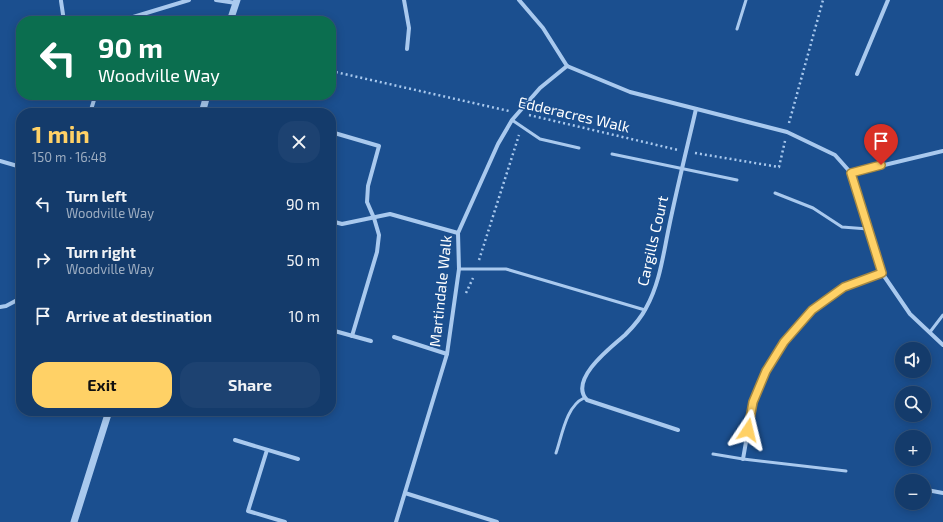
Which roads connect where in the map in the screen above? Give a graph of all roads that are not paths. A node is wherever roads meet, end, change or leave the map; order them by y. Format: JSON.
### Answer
{"nodes":[{"id":1,"x":188,"y":0,"type":"edge"},
{"id":2,"x":216,"y":0,"type":"edge"},
{"id":3,"x":404,"y":0,"type":"edge"},
{"id":4,"x":519,"y":0,"type":"edge"},
{"id":5,"x":746,"y":0,"type":"edge"},
{"id":6,"x":888,"y":0,"type":"edge"},
{"id":7,"x":61,"y":1,"type":"dead end"},
{"id":8,"x":236,"y":2,"type":"edge"},
{"id":9,"x":63,"y":16,"type":"edge"},
{"id":10,"x":136,"y":16,"type":"edge"},
{"id":11,"x":232,"y":16,"type":"edge"},
{"id":12,"x":737,"y":29,"type":"dead end"},
{"id":13,"x":407,"y":49,"type":"dead end"},
{"id":14,"x":567,"y":66,"type":"junction"},
{"id":15,"x":857,"y":74,"type":"dead end"},
{"id":16,"x":696,"y":109,"type":"junction"},
{"id":17,"x":512,"y":120,"type":"junction"},
{"id":18,"x":336,"y":133,"type":"edge"},
{"id":19,"x":580,"y":148,"type":"dead end"},
{"id":20,"x":943,"y":151,"type":"edge"},
{"id":21,"x":612,"y":154,"type":"dead end"},
{"id":22,"x":0,"y":161,"type":"edge"},
{"id":23,"x":16,"y":166,"type":"edge"},
{"id":24,"x":682,"y":168,"type":"junction"},
{"id":25,"x":851,"y":173,"type":"junction"},
{"id":26,"x":737,"y":180,"type":"dead end"},
{"id":27,"x":775,"y":193,"type":"dead end"},
{"id":28,"x":374,"y":218,"type":"junction"},
{"id":29,"x":336,"y":222,"type":"edge"},
{"id":30,"x":868,"y":229,"type":"junction"},
{"id":31,"x":458,"y":233,"type":"junction"},
{"id":32,"x":459,"y":269,"type":"junction"},
{"id":33,"x":882,"y":273,"type":"junction"},
{"id":34,"x":16,"y":301,"type":"edge"},
{"id":35,"x":0,"y":307,"type":"edge"},
{"id":36,"x":645,"y":310,"type":"junction"},
{"id":37,"x":943,"y":315,"type":"edge"},
{"id":38,"x":336,"y":331,"type":"edge"},
{"id":39,"x":930,"y":332,"type":"junction"},
{"id":40,"x":352,"y":336,"type":"junction"},
{"id":41,"x":394,"y":337,"type":"dead end"},
{"id":42,"x":371,"y":341,"type":"dead end"},
{"id":43,"x":943,"y":345,"type":"edge"},
{"id":44,"x":447,"y":354,"type":"junction"},
{"id":45,"x":584,"y":398,"type":"junction"},
{"id":46,"x":107,"y":416,"type":"edge"},
{"id":47,"x":678,"y":430,"type":"dead end"},
{"id":48,"x":235,"y":440,"type":"dead end"},
{"id":49,"x":267,"y":450,"type":"junction"},
{"id":50,"x":556,"y":453,"type":"dead end"},
{"id":51,"x":713,"y":454,"type":"dead end"},
{"id":52,"x":298,"y":459,"type":"dead end"},
{"id":53,"x":743,"y":459,"type":"junction"},
{"id":54,"x":846,"y":471,"type":"dead end"},
{"id":55,"x":931,"y":491,"type":"edge"},
{"id":56,"x":405,"y":493,"type":"junction"},
{"id":57,"x":943,"y":493,"type":"edge"},
{"id":58,"x":74,"y":522,"type":"edge"},
{"id":59,"x":285,"y":522,"type":"edge"},
{"id":60,"x":396,"y":522,"type":"edge"},
{"id":61,"x":497,"y":522,"type":"edge"}],
"edges":[{"from":1,"to":10,"type":"street"},
{"from":2,"to":8,"type":"street"},
{"from":3,"to":13,"type":"street"},
{"from":4,"to":14,"type":"street"},
{"from":5,"to":12,"type":"lane"},
{"from":6,"to":15,"type":"street"},
{"from":7,"to":9,"type":"street"},
{"from":8,"to":11,"type":"street"},
{"from":14,"to":16,"type":"street"},
{"from":14,"to":17,"type":"street","name":"Martindale Walk"},
{"from":16,"to":24,"type":"street","name":"Cargills Court"},
{"from":16,"to":25,"type":"street"},
{"from":17,"to":19,"type":"lane"},
{"from":17,"to":31,"type":"street","name":"Martindale Walk"},
{"from":18,"to":28,"type":"street"},
{"from":20,"to":25,"type":"street"},
{"from":21,"to":24,"type":"lane"},
{"from":22,"to":23,"type":"street"},
{"from":24,"to":26,"type":"lane"},
{"from":24,"to":36,"type":"street","name":"Cargills Court"},
{"from":25,"to":30,"type":"street"},
{"from":27,"to":30,"type":"lane"},
{"from":28,"to":29,"type":"street"},
{"from":28,"to":31,"type":"street"},
{"from":28,"to":40,"type":"street"},
{"from":30,"to":33,"type":"street"},
{"from":31,"to":32,"type":"street","name":"Martindale Walk"},
{"from":32,"to":36,"type":"lane"},
{"from":32,"to":44,"type":"street","name":"Martindale Walk"},
{"from":33,"to":39,"type":"street"},
{"from":33,"to":53,"type":"street"},
{"from":34,"to":35,"type":"street"},
{"from":36,"to":45,"type":"street","name":"Cargills Court"},
{"from":37,"to":39,"type":"lane"},
{"from":38,"to":40,"type":"street"},
{"from":39,"to":43,"type":"street"},
{"from":40,"to":42,"type":"street"},
{"from":41,"to":44,"type":"street"},
{"from":44,"to":56,"type":"street","name":"Martindale Walk"},
{"from":45,"to":47,"type":"street"},
{"from":45,"to":50,"type":"lane"},
{"from":46,"to":58,"type":"street"},
{"from":48,"to":49,"type":"street"},
{"from":49,"to":52,"type":"street"},
{"from":49,"to":59,"type":"street"},
{"from":51,"to":53,"type":"lane"},
{"from":53,"to":54,"type":"lane"},
{"from":55,"to":57,"type":"street"},
{"from":56,"to":60,"type":"street","name":"Martindale Walk"},
{"from":56,"to":61,"type":"street"}]}
